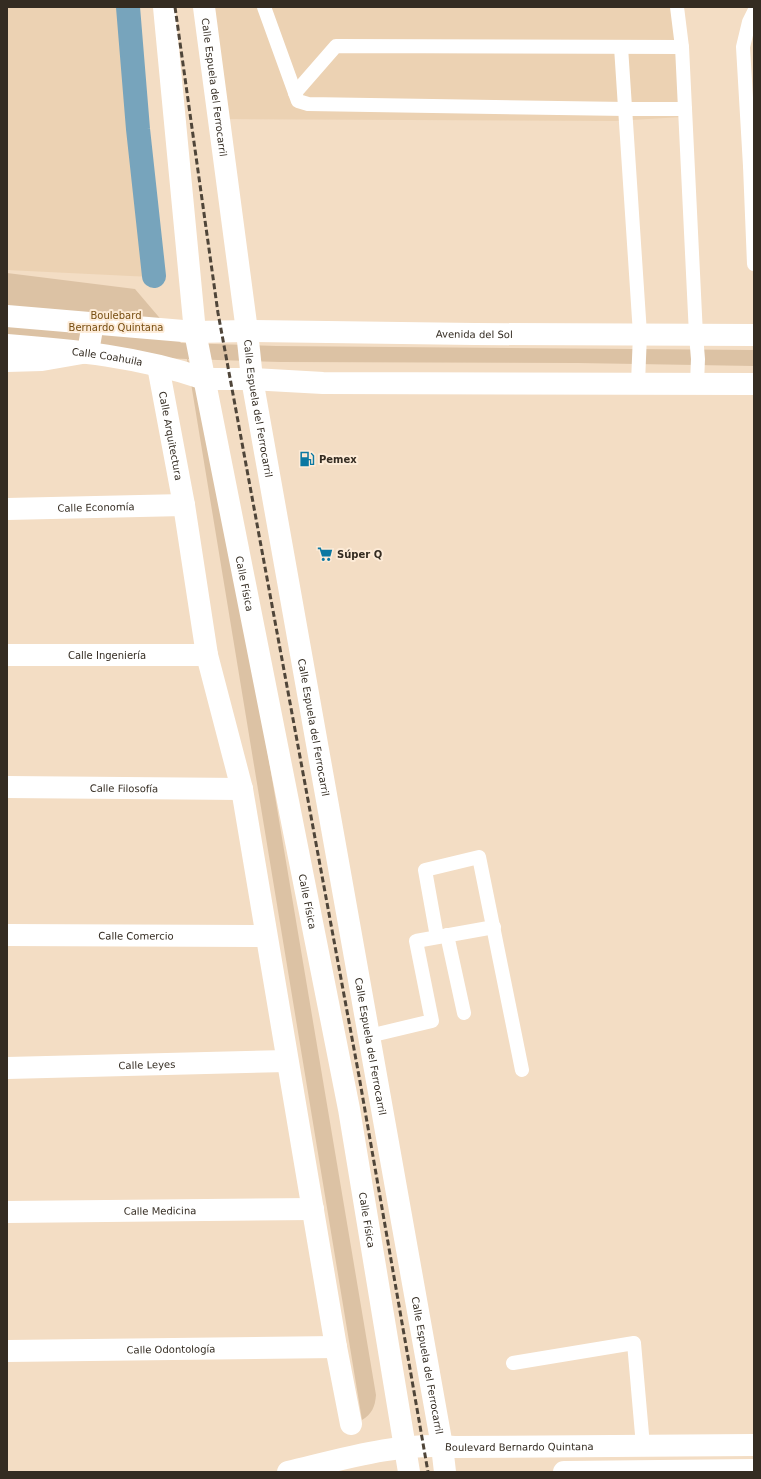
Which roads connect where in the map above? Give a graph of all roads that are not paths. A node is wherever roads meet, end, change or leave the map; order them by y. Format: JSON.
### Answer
{"nodes":[{"id":1,"x":164,"y":7,"type":"edge"},
{"id":2,"x":204,"y":7,"type":"edge"},
{"id":3,"x":264,"y":7,"type":"edge"},
{"id":4,"x":678,"y":7,"type":"edge"},
{"id":5,"x":754,"y":12,"type":"edge"},
{"id":6,"x":621,"y":47,"type":"junction"},
{"id":7,"x":682,"y":47,"type":"junction"},
{"id":8,"x":295,"y":93,"type":"junction"},
{"id":9,"x":685,"y":109,"type":"junction"},
{"id":10,"x":626,"y":110,"type":"junction"},
{"id":11,"x":752,"y":166,"type":"edge"},
{"id":12,"x":754,"y":264,"type":"edge"},
{"id":13,"x":7,"y":316,"type":"edge"},
{"id":14,"x":93,"y":323,"type":"junction"},
{"id":15,"x":247,"y":331,"type":"junction"},
{"id":16,"x":195,"y":332,"type":"junction"},
{"id":17,"x":640,"y":334,"type":"junction"},
{"id":18,"x":696,"y":335,"type":"junction"},
{"id":19,"x":754,"y":335,"type":"edge"},
{"id":20,"x":7,"y":345,"type":"edge"},
{"id":21,"x":88,"y":352,"type":"junction"},
{"id":22,"x":7,"y":361,"type":"edge"},
{"id":23,"x":158,"y":366,"type":"junction"},
{"id":24,"x":205,"y":379,"type":"junction"},
{"id":25,"x":252,"y":379,"type":"junction"},
{"id":26,"x":754,"y":381,"type":"edge"},
{"id":27,"x":638,"y":383,"type":"junction"},
{"id":28,"x":697,"y":383,"type":"junction"},
{"id":29,"x":184,"y":505,"type":"junction"},
{"id":30,"x":7,"y":508,"type":"edge"},
{"id":31,"x":7,"y":655,"type":"edge"},
{"id":32,"x":207,"y":655,"type":"junction"},
{"id":33,"x":7,"y":787,"type":"edge"},
{"id":34,"x":242,"y":788,"type":"junction"},
{"id":35,"x":494,"y":927,"type":"junction"},
{"id":36,"x":7,"y":935,"type":"edge"},
{"id":37,"x":266,"y":936,"type":"junction"},
{"id":38,"x":442,"y":936,"type":"junction"},
{"id":39,"x":464,"y":1012,"type":"dead end"},
{"id":40,"x":369,"y":1036,"type":"junction"},
{"id":41,"x":287,"y":1061,"type":"junction"},
{"id":42,"x":7,"y":1068,"type":"edge"},
{"id":43,"x":522,"y":1070,"type":"dead end"},
{"id":44,"x":312,"y":1209,"type":"junction"},
{"id":45,"x":7,"y":1212,"type":"edge"},
{"id":46,"x":336,"y":1347,"type":"junction"},
{"id":47,"x":7,"y":1351,"type":"edge"},
{"id":48,"x":513,"y":1364,"type":"dead end"},
{"id":49,"x":351,"y":1424,"type":"dead end"},
{"id":50,"x":754,"y":1445,"type":"edge"},
{"id":51,"x":442,"y":1446,"type":"junction"},
{"id":52,"x":643,"y":1446,"type":"junction"},
{"id":53,"x":405,"y":1448,"type":"junction"},
{"id":54,"x":754,"y":1470,"type":"edge"},
{"id":55,"x":288,"y":1472,"type":"edge"},
{"id":56,"x":409,"y":1472,"type":"edge"},
{"id":57,"x":446,"y":1472,"type":"edge"},
{"id":58,"x":564,"y":1472,"type":"edge"}],
"edges":[{"from":1,"to":16,"type":"street"},
{"from":2,"to":15,"type":"street","name":"Calle Espuela del Ferrocarril"},
{"from":3,"to":8,"type":"lane"},
{"from":4,"to":7,"type":"lane"},
{"from":5,"to":11,"type":"lane"},
{"from":6,"to":7,"type":"lane"},
{"from":6,"to":8,"type":"lane"},
{"from":6,"to":10,"type":"lane"},
{"from":7,"to":9,"type":"lane"},
{"from":8,"to":10,"type":"lane"},
{"from":9,"to":10,"type":"lane"},
{"from":9,"to":18,"type":"lane"},
{"from":10,"to":17,"type":"lane"},
{"from":11,"to":12,"type":"lane"},
{"from":13,"to":14,"type":"street"},
{"from":14,"to":16,"type":"street"},
{"from":14,"to":21,"type":"street"},
{"from":15,"to":16,"type":"street","name":"Avenida del Sol"},
{"from":15,"to":17,"type":"street","name":"Avenida del Sol"},
{"from":15,"to":25,"type":"street","name":"Calle Espuela del Ferrocarril"},
{"from":16,"to":24,"type":"street","name":"Calle Física"},
{"from":17,"to":18,"type":"street","name":"Avenida del Sol"},
{"from":17,"to":27,"type":"lane"},
{"from":18,"to":19,"type":"street","name":"Avenida del Sol"},
{"from":18,"to":28,"type":"lane"},
{"from":20,"to":21,"type":"street","name":"Calle Coahuila"},
{"from":21,"to":22,"type":"street"},
{"from":21,"to":23,"type":"street","name":"Calle Coahuila"},
{"from":23,"to":24,"type":"street","name":"Calle Coahuila"},
{"from":23,"to":29,"type":"street","name":"Calle Arquitectura"},
{"from":24,"to":25,"type":"street"},
{"from":24,"to":53,"type":"street","name":"Calle Física"},
{"from":25,"to":27,"type":"street"},
{"from":25,"to":40,"type":"street","name":"Calle Espuela del Ferrocarril"},
{"from":26,"to":28,"type":"street"},
{"from":27,"to":28,"type":"street"},
{"from":29,"to":30,"type":"street","name":"Calle Economía"},
{"from":29,"to":32,"type":"street"},
{"from":31,"to":32,"type":"street","name":"Calle Ingeniería"},
{"from":32,"to":34,"type":"street"},
{"from":33,"to":34,"type":"street","name":"Calle Filosofía"},
{"from":34,"to":37,"type":"street"},
{"from":35,"to":38,"type":"lane"},
{"from":35,"to":38,"type":"lane"},
{"from":35,"to":43,"type":"lane"},
{"from":36,"to":37,"type":"street","name":"Calle Comercio"},
{"from":37,"to":41,"type":"street"},
{"from":38,"to":39,"type":"lane"},
{"from":38,"to":40,"type":"lane"},
{"from":40,"to":51,"type":"street","name":"Calle Espuela del Ferrocarril"},
{"from":41,"to":42,"type":"street","name":"Calle Leyes"},
{"from":41,"to":44,"type":"street"},
{"from":44,"to":45,"type":"street","name":"Calle Medicina"},
{"from":44,"to":46,"type":"street"},
{"from":46,"to":47,"type":"street","name":"Calle Odontología"},
{"from":46,"to":49,"type":"street"},
{"from":48,"to":52,"type":"lane"},
{"from":50,"to":52,"type":"street","name":"Boulevard Bernardo Quintana"},
{"from":51,"to":52,"type":"street","name":"Boulevard Bernardo Quintana"},
{"from":51,"to":53,"type":"street","name":"Boulevard Bernardo Quintana"},
{"from":51,"to":57,"type":"street","name":"Calle Espuela del Ferrocarril"},
{"from":53,"to":55,"type":"street","name":"Boulevard Bernardo Quintana"},
{"from":53,"to":56,"type":"street","name":"Calle Física"},
{"from":54,"to":58,"type":"street"}]}
